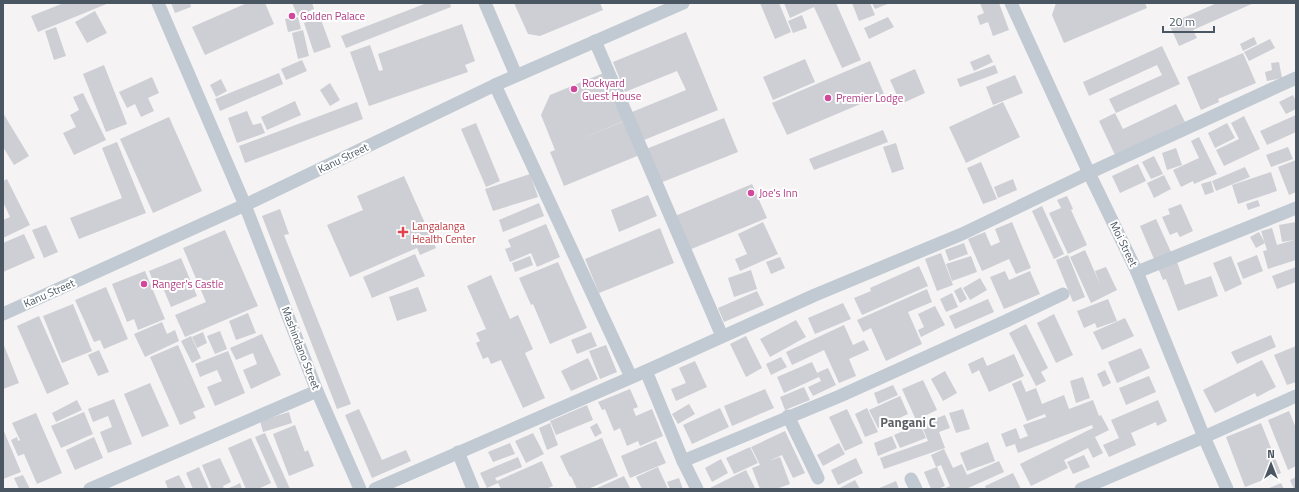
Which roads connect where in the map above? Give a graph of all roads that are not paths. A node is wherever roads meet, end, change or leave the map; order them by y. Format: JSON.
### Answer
{"nodes":[{"id":1,"x":158,"y":3,"type":"edge"},
{"id":2,"x":485,"y":3,"type":"edge"},
{"id":3,"x":684,"y":3,"type":"edge"},
{"id":4,"x":1011,"y":3,"type":"edge"},
{"id":5,"x":595,"y":41,"type":"junction"},
{"id":6,"x":516,"y":75,"type":"junction"},
{"id":7,"x":1296,"y":78,"type":"edge"},
{"id":8,"x":495,"y":85,"type":"junction"},
{"id":9,"x":1089,"y":173,"type":"junction"},
{"id":10,"x":246,"y":205,"type":"junction"},
{"id":11,"x":1296,"y":208,"type":"edge"},
{"id":12,"x":1137,"y":272,"type":"junction"},
{"id":13,"x":1063,"y":294,"type":"dead end"},
{"id":14,"x":3,"y":314,"type":"edge"},
{"id":15,"x":722,"y":336,"type":"junction"},
{"id":16,"x":646,"y":371,"type":"junction"},
{"id":17,"x":631,"y":377,"type":"junction"},
{"id":18,"x":317,"y":391,"type":"junction"},
{"id":19,"x":1296,"y":396,"type":"edge"},
{"id":20,"x":788,"y":416,"type":"junction"},
{"id":21,"x":1204,"y":437,"type":"junction"},
{"id":22,"x":458,"y":452,"type":"junction"},
{"id":23,"x":683,"y":461,"type":"junction"},
{"id":24,"x":818,"y":478,"type":"dead end"},
{"id":25,"x":90,"y":489,"type":"edge"},
{"id":26,"x":360,"y":489,"type":"edge"},
{"id":27,"x":375,"y":489,"type":"edge"},
{"id":28,"x":473,"y":489,"type":"edge"},
{"id":29,"x":697,"y":489,"type":"edge"},
{"id":30,"x":1080,"y":489,"type":"edge"},
{"id":31,"x":1227,"y":489,"type":"edge"}],
"edges":[{"from":1,"to":10,"type":"street","name":"Mashindano Street"},
{"from":2,"to":6,"type":"street"},
{"from":3,"to":5,"type":"street","name":"Kanu Street"},
{"from":4,"to":9,"type":"street","name":"Moi Street"},
{"from":5,"to":6,"type":"street","name":"Kanu Street"},
{"from":5,"to":15,"type":"street"},
{"from":6,"to":8,"type":"street","name":"Kanu Street"},
{"from":7,"to":9,"type":"street"},
{"from":8,"to":10,"type":"street","name":"Kanu Street"},
{"from":8,"to":17,"type":"street"},
{"from":9,"to":12,"type":"street","name":"Moi Street"},
{"from":9,"to":15,"type":"street"},
{"from":10,"to":14,"type":"street","name":"Kanu Street"},
{"from":10,"to":18,"type":"street","name":"Mashindano Street"},
{"from":11,"to":12,"type":"street"},
{"from":12,"to":21,"type":"street","name":"Moi Street"},
{"from":13,"to":20,"type":"street"},
{"from":15,"to":16,"type":"street"},
{"from":16,"to":17,"type":"street"},
{"from":16,"to":23,"type":"street"},
{"from":17,"to":22,"type":"street"},
{"from":18,"to":25,"type":"street"},
{"from":18,"to":26,"type":"street","name":"Mashindano Street"},
{"from":19,"to":21,"type":"street"},
{"from":20,"to":23,"type":"street"},
{"from":20,"to":24,"type":"street"},
{"from":21,"to":30,"type":"street"},
{"from":21,"to":31,"type":"street","name":"Moi Street"},
{"from":22,"to":27,"type":"street"},
{"from":22,"to":28,"type":"street"},
{"from":23,"to":29,"type":"street"}]}
